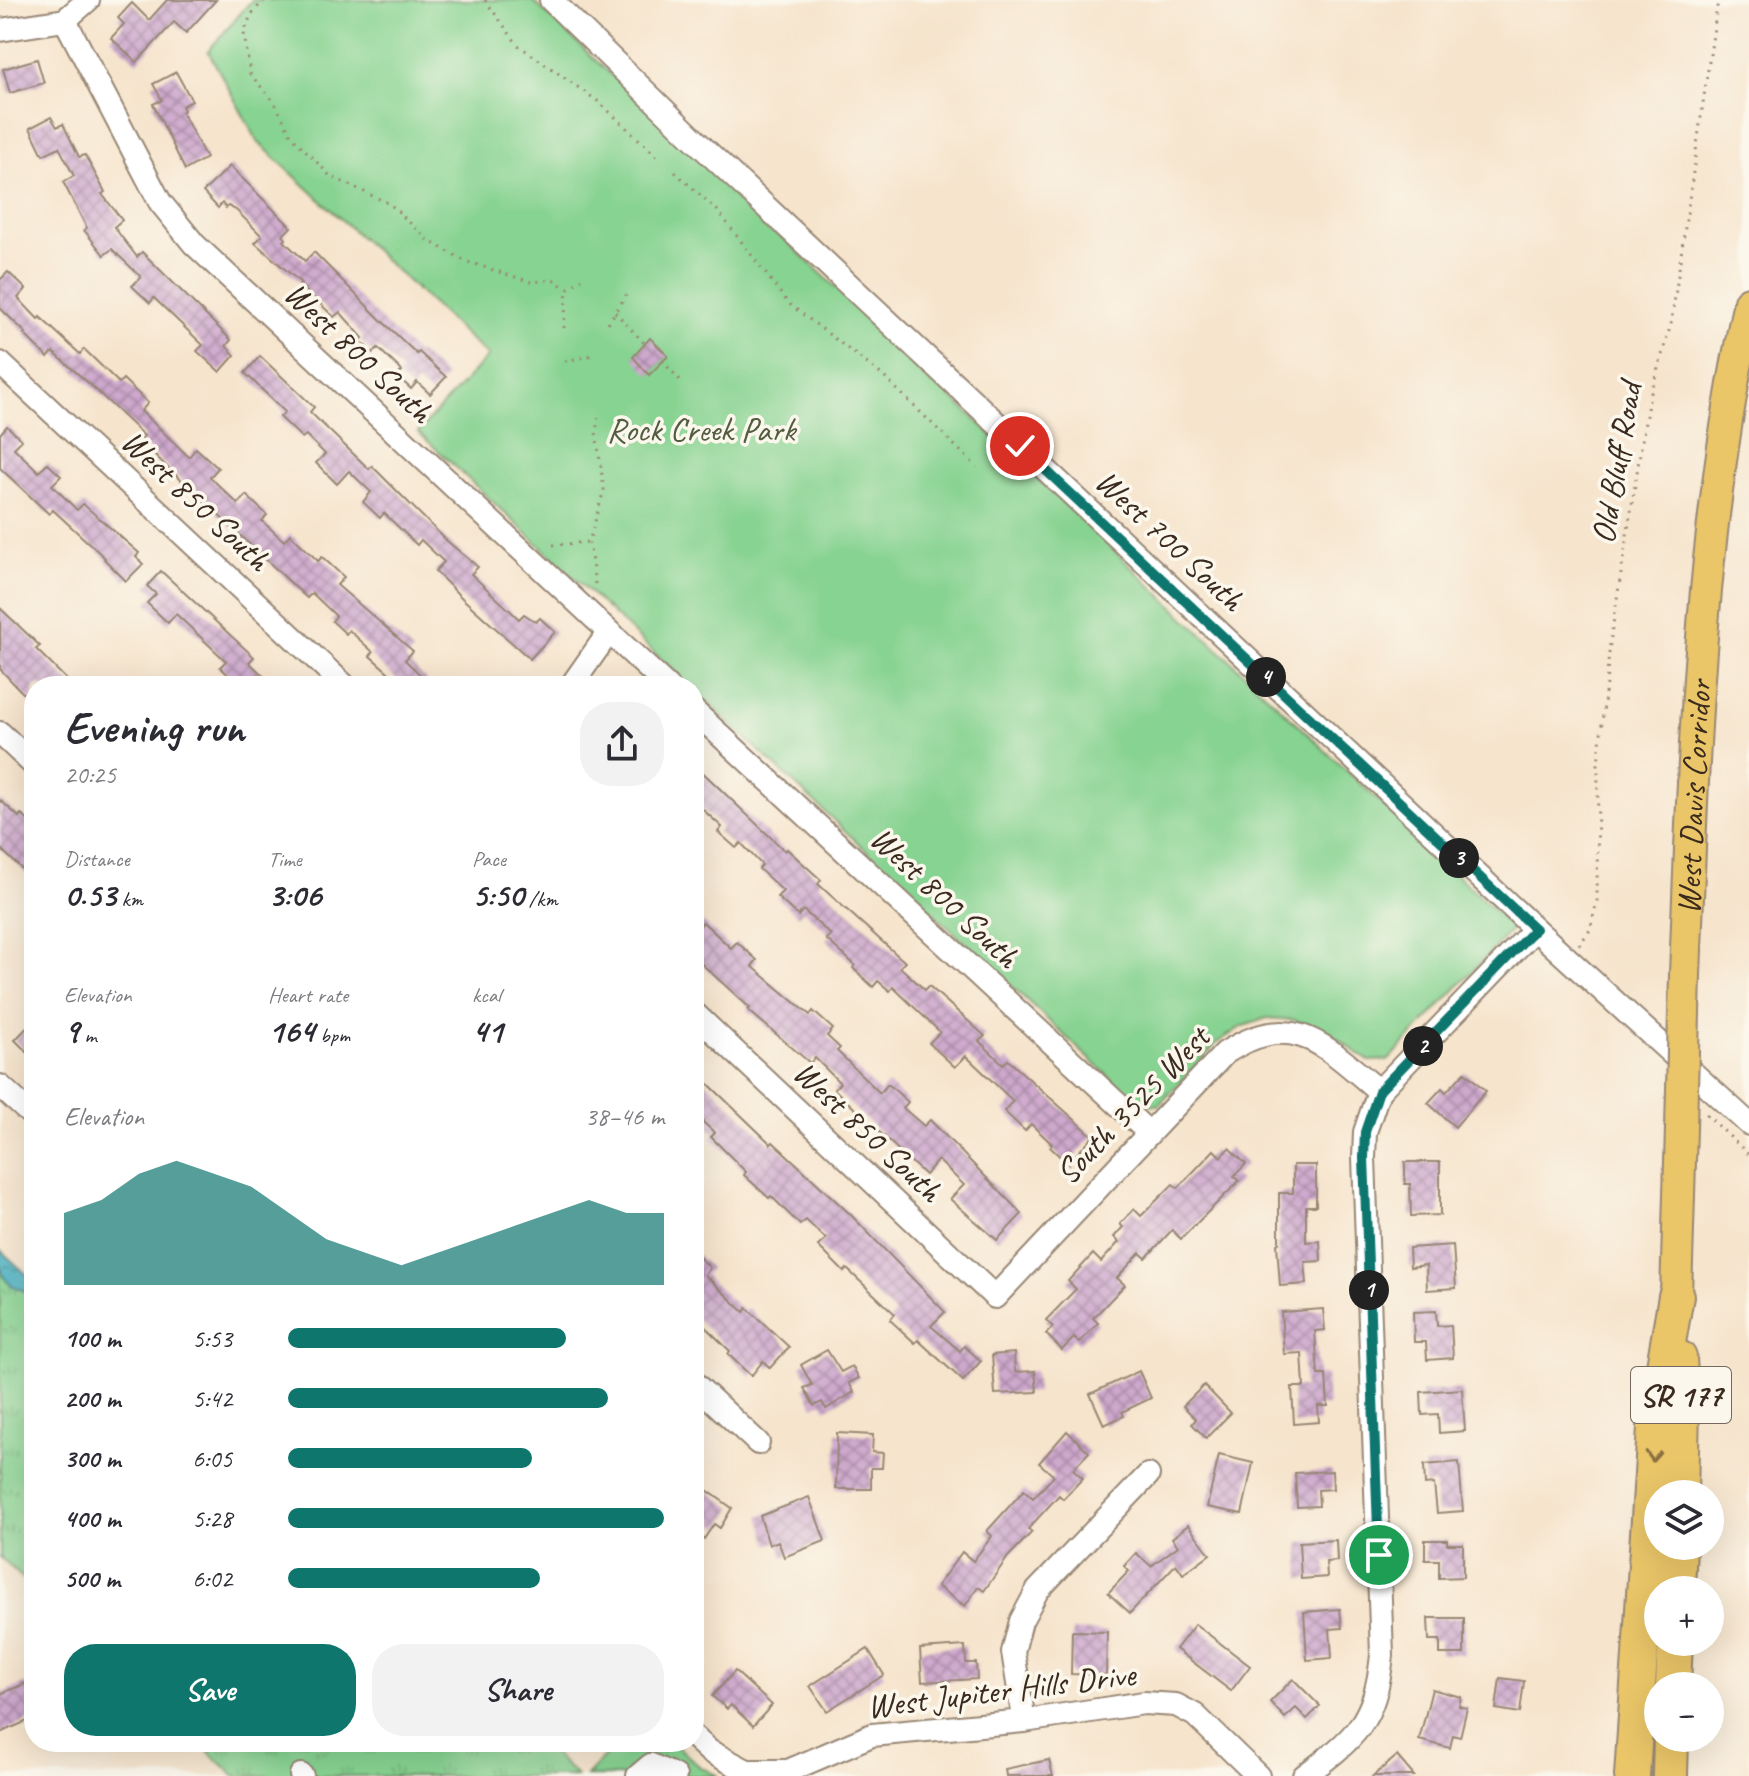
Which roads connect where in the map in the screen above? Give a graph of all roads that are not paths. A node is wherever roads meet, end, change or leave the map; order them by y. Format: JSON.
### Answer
{"nodes":[{"id":1,"x":88,"y":0,"type":"edge"},
{"id":2,"x":551,"y":0,"type":"edge"},
{"id":3,"x":65,"y":20,"type":"junction"},
{"id":4,"x":0,"y":30,"type":"edge"},
{"id":5,"x":1749,"y":302,"type":"edge"},
{"id":6,"x":0,"y":363,"type":"edge"},
{"id":7,"x":609,"y":632,"type":"junction"},
{"id":8,"x":334,"y":676,"type":"edge"},
{"id":9,"x":578,"y":676,"type":"edge"},
{"id":10,"x":656,"y":676,"type":"edge"},
{"id":11,"x":704,"y":720,"type":"edge"},
{"id":12,"x":0,"y":733,"type":"edge"},
{"id":13,"x":24,"y":756,"type":"edge"},
{"id":14,"x":1535,"y":929,"type":"junction"},
{"id":15,"x":704,"y":1022,"type":"edge"},
{"id":16,"x":0,"y":1086,"type":"edge"},
{"id":17,"x":1379,"y":1091,"type":"junction"},
{"id":18,"x":24,"y":1108,"type":"edge"},
{"id":19,"x":1749,"y":1124,"type":"edge"},
{"id":20,"x":1149,"y":1133,"type":"junction"},
{"id":21,"x":1676,"y":1296,"type":"junction"},
{"id":22,"x":995,"y":1297,"type":"joint"},
{"id":23,"x":704,"y":1392,"type":"edge"},
{"id":24,"x":758,"y":1443,"type":"dead end"},
{"id":25,"x":1148,"y":1475,"type":"dead end"},
{"id":26,"x":1680,"y":1480,"type":"edge"},
{"id":27,"x":1024,"y":1721,"type":"junction"},
{"id":28,"x":704,"y":1746,"type":"edge"},
{"id":29,"x":1671,"y":1752,"type":"edge"},
{"id":30,"x":638,"y":1776,"type":"edge"},
{"id":31,"x":675,"y":1776,"type":"edge"},
{"id":32,"x":1258,"y":1776,"type":"edge"},
{"id":33,"x":1304,"y":1776,"type":"edge"},
{"id":34,"x":1632,"y":1776,"type":"edge"},
{"id":35,"x":1670,"y":1776,"type":"edge"}],
"edges":[{"from":1,"to":3,"type":"street"},
{"from":2,"to":14,"type":"street","name":"West 700 South"},
{"from":3,"to":4,"type":"street"},
{"from":3,"to":7,"type":"street","name":"West 800 South"},
{"from":5,"to":21,"type":"main road","name":"West Davis Corridor","number":"SR 177","bridge":true},
{"from":6,"to":8,"type":"street","name":"West 850 South"},
{"from":7,"to":9,"type":"street"},
{"from":7,"to":10,"type":"street","name":"West 800 South"},
{"from":11,"to":20,"type":"street","name":"West 800 South"},
{"from":12,"to":13,"type":"street"},
{"from":14,"to":17,"type":"street"},
{"from":14,"to":19,"type":"street","name":"West 700 South"},
{"from":15,"to":22,"type":"street","name":"West 850 South"},
{"from":16,"to":18,"type":"street"},
{"from":17,"to":20,"type":"street","name":"South 3525 West"},
{"from":17,"to":33,"type":"street"},
{"from":20,"to":22,"type":"street","name":"South 3525 West"},
{"from":21,"to":26,"type":"highway","name":"West Davis Corridor","number":"SR 177"},
{"from":21,"to":34,"type":"highway","name":"West Davis Corridor","one_way":true},
{"from":23,"to":24,"type":"street"},
{"from":25,"to":27,"type":"street"},
{"from":27,"to":28,"type":"street","name":"West Jupiter Hills Drive"},
{"from":27,"to":32,"type":"street","name":"West Jupiter Hills Drive"},
{"from":29,"to":35,"type":"highway"},
{"from":30,"to":31,"type":"street"}]}
